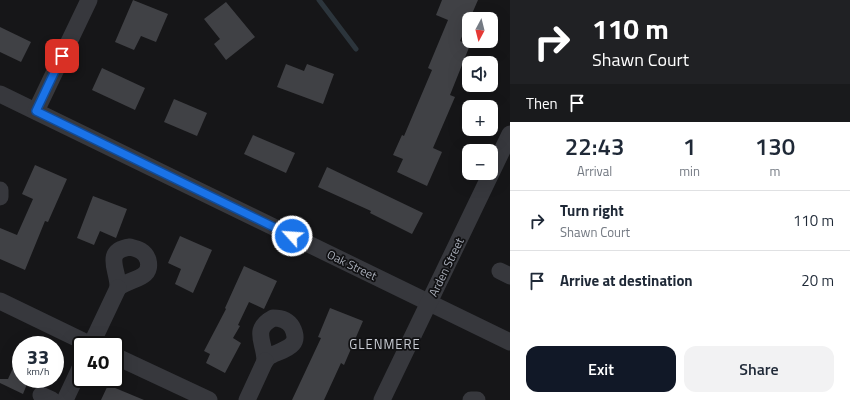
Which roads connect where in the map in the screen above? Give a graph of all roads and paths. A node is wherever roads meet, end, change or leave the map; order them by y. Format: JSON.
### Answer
{"nodes":[{"id":1,"x":89,"y":0,"type":"edge"},
{"id":2,"x":0,"y":94,"type":"edge"},
{"id":3,"x":36,"y":111,"type":"junction"},
{"id":4,"x":510,"y":134,"type":"edge"},
{"id":5,"x":0,"y":190,"type":"edge"},
{"id":6,"x":0,"y":197,"type":"edge"},
{"id":7,"x":118,"y":288,"type":"dead end"},
{"id":8,"x":0,"y":301,"type":"edge"},
{"id":9,"x":429,"y":302,"type":"junction"},
{"id":10,"x":72,"y":336,"type":"edge"},
{"id":11,"x":95,"y":336,"type":"edge"},
{"id":12,"x":510,"y":342,"type":"edge"},
{"id":13,"x":124,"y":360,"type":"edge"},
{"id":14,"x":265,"y":361,"type":"dead end"},
{"id":15,"x":72,"y":385,"type":"edge"},
{"id":16,"x":65,"y":400,"type":"edge"},
{"id":17,"x":209,"y":400,"type":"edge"},
{"id":18,"x":247,"y":400,"type":"edge"},
{"id":19,"x":382,"y":400,"type":"edge"},
{"id":20,"x":472,"y":400,"type":"edge"},
{"id":21,"x":476,"y":400,"type":"edge"}],
"edges":[{"from":1,"to":3,"type":"street"},
{"from":2,"to":3,"type":"street","name":"Oak Street"},
{"from":3,"to":9,"type":"street","name":"Oak Street"},
{"from":4,"to":9,"type":"street","name":"Arden Street"},
{"from":5,"to":6,"type":"street"},
{"from":7,"to":11,"type":"street"},
{"from":8,"to":10,"type":"street"},
{"from":9,"to":12,"type":"street","name":"Oak Street"},
{"from":9,"to":19,"type":"street","name":"Arden Street"},
{"from":13,"to":17,"type":"street"},
{"from":14,"to":18,"type":"street"},
{"from":15,"to":16,"type":"street"},
{"from":20,"to":21,"type":"street"}]}
